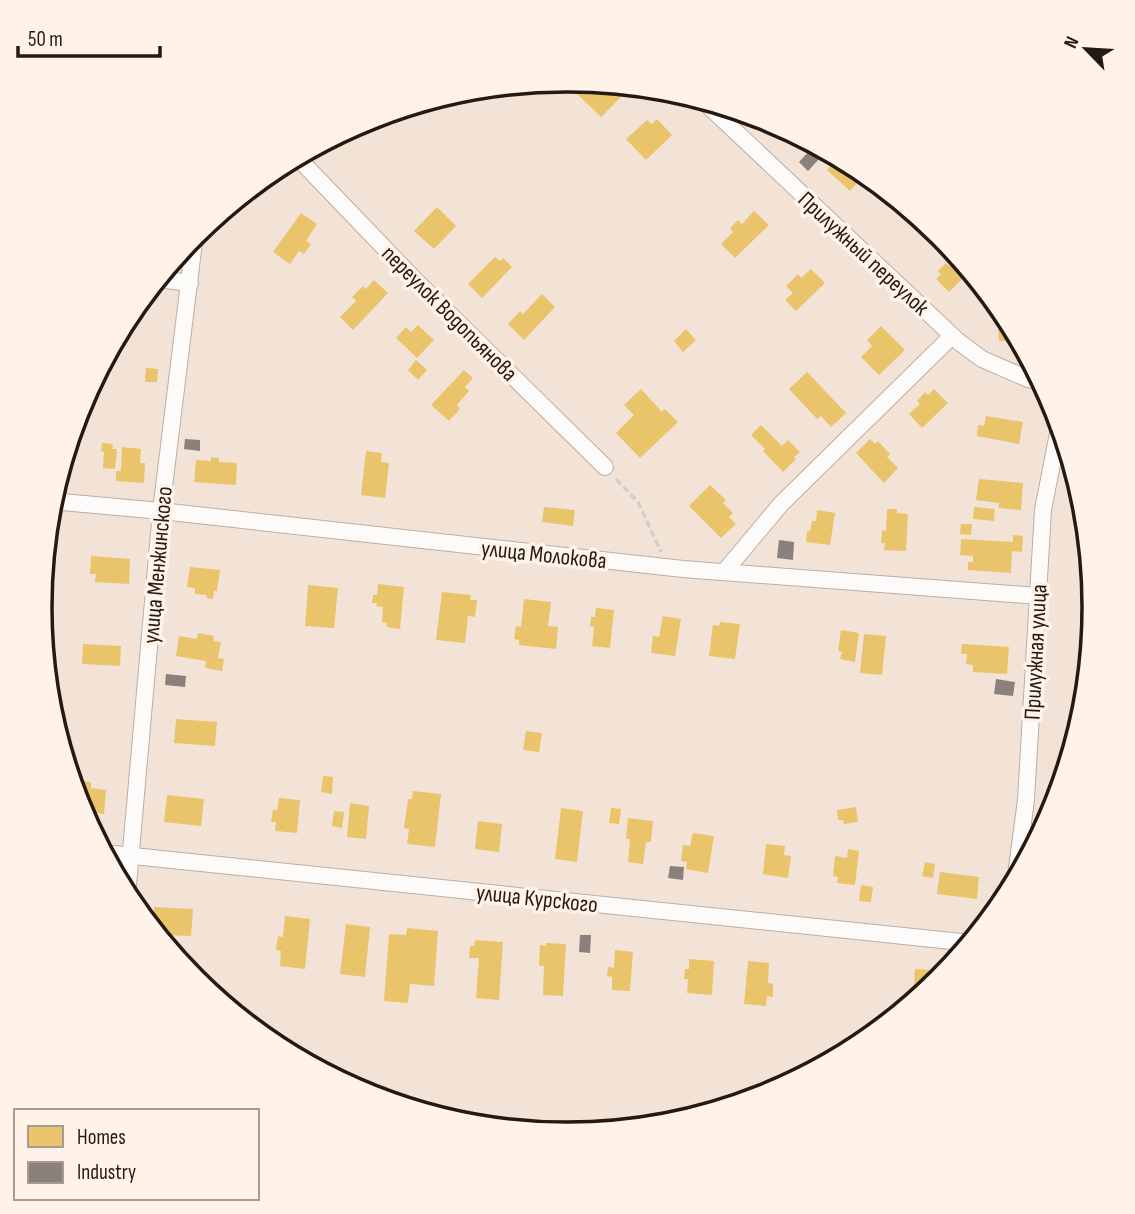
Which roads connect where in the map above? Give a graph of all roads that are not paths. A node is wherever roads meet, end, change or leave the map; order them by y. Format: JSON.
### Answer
{"nodes":[{"id":1,"x":718,"y":115,"type":"edge"},
{"id":2,"x":304,"y":165,"type":"edge"},
{"id":3,"x":193,"y":253,"type":"edge"},
{"id":4,"x":169,"y":280,"type":"edge"},
{"id":5,"x":190,"y":283,"type":"junction"},
{"id":6,"x":952,"y":336,"type":"junction"},
{"id":7,"x":1029,"y":379,"type":"edge"},
{"id":8,"x":1056,"y":444,"type":"edge"},
{"id":9,"x":605,"y":467,"type":"road end"},
{"id":10,"x":63,"y":501,"type":"edge"},
{"id":11,"x":161,"y":511,"type":"junction"},
{"id":12,"x":725,"y":571,"type":"junction"},
{"id":13,"x":1038,"y":596,"type":"junction"},
{"id":14,"x":116,"y":854,"type":"edge"},
{"id":15,"x":131,"y":856,"type":"junction"},
{"id":16,"x":1019,"y":856,"type":"edge"},
{"id":17,"x":129,"y":877,"type":"edge"},
{"id":18,"x":959,"y":942,"type":"edge"}],
"edges":[{"from":1,"to":6,"type":"street","name":"Прилужный переулок"},
{"from":2,"to":9,"type":"street","name":"переулок Водопьянова"},
{"from":3,"to":5,"type":"street","name":"улица Менжинского"},
{"from":4,"to":5,"type":"street"},
{"from":5,"to":11,"type":"street","name":"улица Менжинского"},
{"from":6,"to":7,"type":"street","name":"Прилужный переулок"},
{"from":6,"to":12,"type":"street"},
{"from":8,"to":13,"type":"street","name":"Прилужная улица"},
{"from":10,"to":11,"type":"street","name":"улица Молокова"},
{"from":11,"to":12,"type":"street","name":"улица Молокова"},
{"from":11,"to":15,"type":"street","name":"улица Менжинского"},
{"from":12,"to":13,"type":"street","name":"улица Молокова"},
{"from":13,"to":16,"type":"street","name":"Прилужная улица"},
{"from":14,"to":15,"type":"street","name":"улица Курского"},
{"from":15,"to":17,"type":"street","name":"улица Менжинского"},
{"from":15,"to":18,"type":"street","name":"улица Курского"}]}
